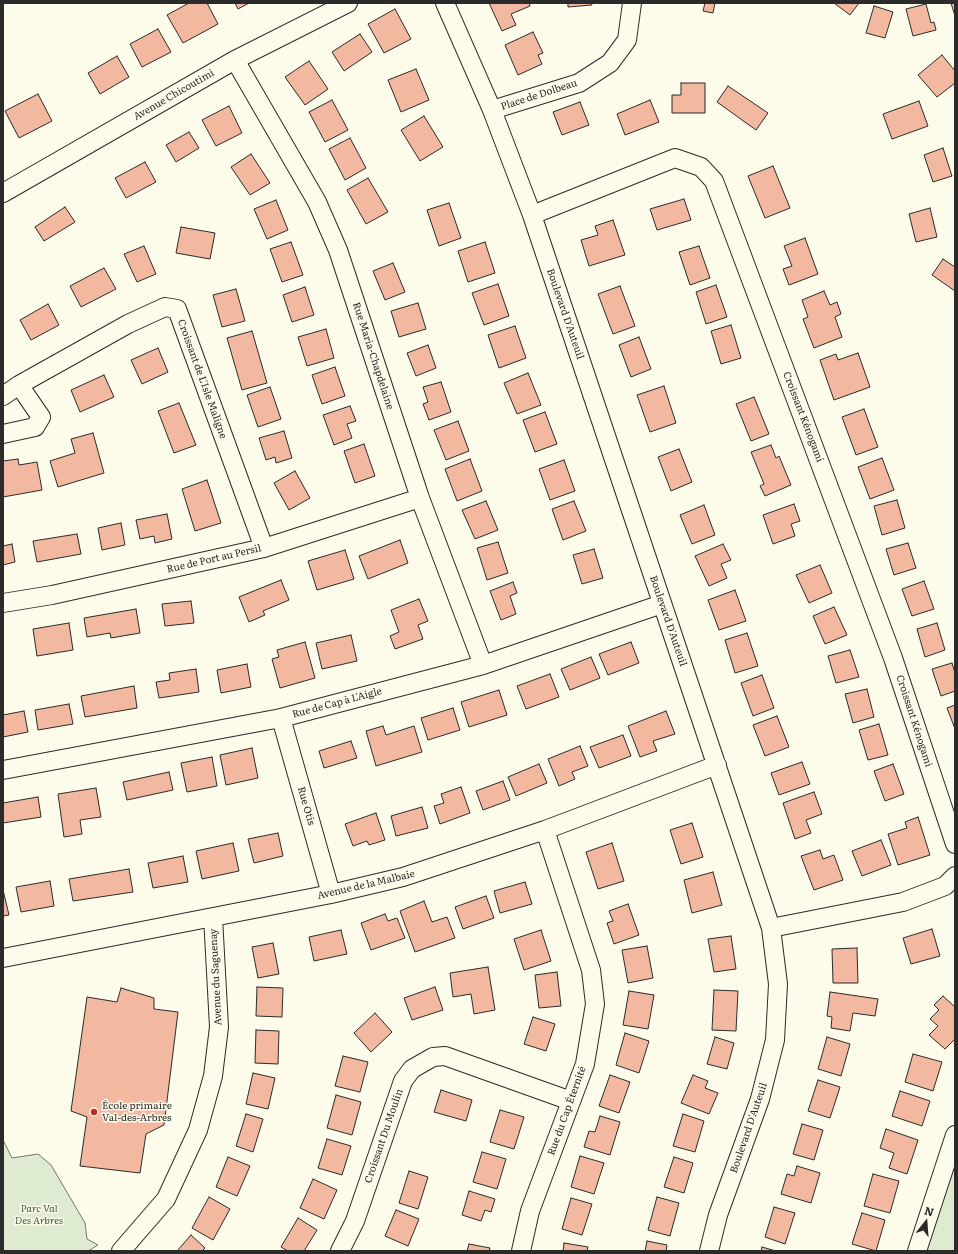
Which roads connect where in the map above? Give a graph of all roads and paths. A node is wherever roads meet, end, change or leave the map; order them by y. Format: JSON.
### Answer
{"nodes":[{"id":1,"x":348,"y":3,"type":"edge"},
{"id":2,"x":445,"y":3,"type":"edge"},
{"id":3,"x":632,"y":3,"type":"edge"},
{"id":4,"x":235,"y":60,"type":"junction"},
{"id":5,"x":492,"y":110,"type":"junction"},
{"id":6,"x":3,"y":193,"type":"edge"},
{"id":7,"x":532,"y":216,"type":"junction"},
{"id":8,"x":19,"y":385,"type":"junction"},
{"id":9,"x":3,"y":396,"type":"edge"},
{"id":10,"x":3,"y":434,"type":"edge"},
{"id":11,"x":420,"y":498,"type":"junction"},
{"id":12,"x":264,"y":548,"type":"junction"},
{"id":13,"x":3,"y":603,"type":"edge"},
{"id":14,"x":662,"y":604,"type":"junction"},
{"id":15,"x":483,"y":665,"type":"junction"},
{"id":16,"x":281,"y":718,"type":"junction"},
{"id":17,"x":716,"y":765,"type":"junction"},
{"id":18,"x":3,"y":770,"type":"edge"},
{"id":19,"x":545,"y":830,"type":"junction"},
{"id":20,"x":955,"y":844,"type":"edge"},
{"id":21,"x":955,"y":876,"type":"edge"},
{"id":22,"x":331,"y":894,"type":"junction"},
{"id":23,"x":213,"y":917,"type":"junction"},
{"id":24,"x":771,"y":928,"type":"junction"},
{"id":25,"x":3,"y":958,"type":"edge"},
{"id":26,"x":571,"y":1101,"type":"junction"},
{"id":27,"x":955,"y":1135,"type":"edge"},
{"id":28,"x":121,"y":1251,"type":"edge"},
{"id":29,"x":340,"y":1251,"type":"edge"},
{"id":30,"x":520,"y":1251,"type":"edge"},
{"id":31,"x":709,"y":1251,"type":"edge"},
{"id":32,"x":917,"y":1251,"type":"edge"}],
"edges":[{"from":1,"to":4,"type":"street","name":"Avenue Chicoutimi"},
{"from":2,"to":5,"type":"street","name":"Boulevard D'Auteuil"},
{"from":3,"to":5,"type":"street","name":"Place de Dolbeau"},
{"from":4,"to":6,"type":"street","name":"Avenue Chicoutimi"},
{"from":4,"to":11,"type":"street","name":"Rue Maria-Chapdelaine"},
{"from":5,"to":7,"type":"street","name":"Boulevard D'Auteuil"},
{"from":7,"to":14,"type":"street","name":"Boulevard D'Auteuil"},
{"from":7,"to":20,"type":"street","name":"Croissant Kénogami"},
{"from":8,"to":9,"type":"street","name":"Croissant de L'Isle Maligne"},
{"from":8,"to":10,"type":"street"},
{"from":8,"to":12,"type":"street","name":"Croissant de L'Isle Maligne"},
{"from":11,"to":12,"type":"street","name":"Rue de Port au Persil"},
{"from":11,"to":15,"type":"street","name":"Rue Maria-Chapdelaine"},
{"from":12,"to":13,"type":"street","name":"Rue de Port au Persil"},
{"from":14,"to":15,"type":"street","name":"Rue de Cap à L'Aigle"},
{"from":14,"to":17,"type":"street","name":"Boulevard D'Auteuil"},
{"from":15,"to":16,"type":"street","name":"Rue de Cap à L'Aigle"},
{"from":16,"to":18,"type":"street","name":"Rue de Cap à L'Aigle"},
{"from":16,"to":22,"type":"street","name":"Rue Otis"},
{"from":17,"to":19,"type":"street","name":"Avenue de la Malbaie"},
{"from":17,"to":24,"type":"street","name":"Boulevard D'Auteuil"},
{"from":19,"to":22,"type":"street","name":"Avenue de la Malbaie"},
{"from":19,"to":26,"type":"street","name":"Rue du Cap Éternité"},
{"from":21,"to":24,"type":"street"},
{"from":22,"to":23,"type":"street","name":"Avenue de la Malbaie"},
{"from":23,"to":25,"type":"street","name":"Avenue de la Malbaie"},
{"from":23,"to":28,"type":"street","name":"Avenue du Saguenay"},
{"from":24,"to":31,"type":"street","name":"Boulevard D'Auteuil"},
{"from":26,"to":29,"type":"street","name":"Croissant Du Moulin"},
{"from":26,"to":30,"type":"street","name":"Rue du Cap Éternité"},
{"from":27,"to":32,"type":"street"}]}
